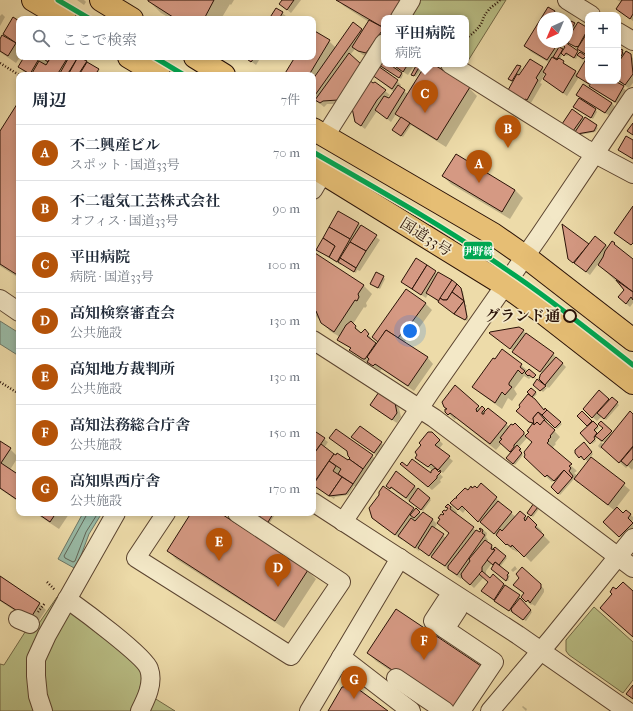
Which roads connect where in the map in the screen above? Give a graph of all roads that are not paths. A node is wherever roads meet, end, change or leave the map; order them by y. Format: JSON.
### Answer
{"nodes":[{"id":1,"x":33,"y":0,"type":"edge"},
{"id":2,"x":101,"y":0,"type":"edge"},
{"id":3,"x":411,"y":0,"type":"edge"},
{"id":4,"x":567,"y":0,"type":"edge"},
{"id":5,"x":586,"y":12,"type":"edge"},
{"id":6,"x":402,"y":15,"type":"edge"},
{"id":7,"x":60,"y":16,"type":"edge"},
{"id":8,"x":127,"y":16,"type":"edge"},
{"id":9,"x":621,"y":34,"type":"edge"},
{"id":10,"x":633,"y":41,"type":"edge"},
{"id":11,"x":381,"y":48,"type":"edge"},
{"id":12,"x":134,"y":60,"type":"edge"},
{"id":13,"x":200,"y":60,"type":"edge"},
{"id":14,"x":455,"y":67,"type":"edge"},
{"id":15,"x":154,"y":72,"type":"edge"},
{"id":16,"x":219,"y":72,"type":"edge"},
{"id":17,"x":633,"y":97,"type":"edge"},
{"id":18,"x":319,"y":133,"type":"edge"},
{"id":19,"x":595,"y":154,"type":"junction"},
{"id":20,"x":633,"y":174,"type":"edge"},
{"id":21,"x":316,"y":177,"type":"edge"},
{"id":22,"x":526,"y":257,"type":"junction"},
{"id":23,"x":506,"y":286,"type":"junction"},
{"id":24,"x":0,"y":299,"type":"edge"},
{"id":25,"x":16,"y":310,"type":"edge"},
{"id":26,"x":633,"y":340,"type":"edge"},
{"id":27,"x":316,"y":342,"type":"edge"},
{"id":28,"x":633,"y":383,"type":"edge"},
{"id":29,"x":420,"y":408,"type":"junction"},
{"id":30,"x":316,"y":504,"type":"edge"},
{"id":31,"x":114,"y":516,"type":"edge"},
{"id":32,"x":164,"y":516,"type":"edge"},
{"id":33,"x":242,"y":516,"type":"edge"},
{"id":34,"x":343,"y":522,"type":"junction"},
{"id":35,"x":633,"y":538,"type":"edge"},
{"id":36,"x":618,"y":557,"type":"junction"},
{"id":37,"x":400,"y":558,"type":"junction"},
{"id":38,"x":633,"y":568,"type":"edge"},
{"id":39,"x":67,"y":599,"type":"junction"},
{"id":40,"x":452,"y":605,"type":"dead end"},
{"id":41,"x":541,"y":650,"type":"junction"},
{"id":42,"x":341,"y":658,"type":"junction"},
{"id":43,"x":396,"y":678,"type":"dead end"},
{"id":44,"x":478,"y":685,"type":"junction"},
{"id":45,"x":495,"y":705,"type":"edge"},
{"id":46,"x":43,"y":711,"type":"edge"},
{"id":47,"x":140,"y":711,"type":"edge"},
{"id":48,"x":309,"y":711,"type":"edge"},
{"id":49,"x":411,"y":711,"type":"edge"},
{"id":50,"x":445,"y":711,"type":"edge"},
{"id":51,"x":460,"y":711,"type":"edge"},
{"id":52,"x":627,"y":711,"type":"edge"}],
"edges":[{"from":1,"to":7,"type":"highway"},
{"from":2,"to":8,"type":"highway"},
{"from":3,"to":6,"type":"street"},
{"from":4,"to":5,"type":"street"},
{"from":9,"to":10,"type":"street"},
{"from":11,"to":18,"type":"street"},
{"from":12,"to":15,"type":"highway"},
{"from":13,"to":16,"type":"highway"},
{"from":14,"to":19,"type":"street"},
{"from":17,"to":19,"type":"street"},
{"from":18,"to":22,"type":"highway"},
{"from":19,"to":20,"type":"street"},
{"from":19,"to":22,"type":"street"},
{"from":21,"to":23,"type":"highway","name":"国道33号"},
{"from":22,"to":23,"type":"street"},
{"from":22,"to":26,"type":"highway"},
{"from":23,"to":28,"type":"highway","name":"国道33号"},
{"from":23,"to":29,"type":"street"},
{"from":24,"to":25,"type":"street"},
{"from":27,"to":29,"type":"street"},
{"from":29,"to":34,"type":"street"},
{"from":29,"to":36,"type":"street"},
{"from":30,"to":34,"type":"street"},
{"from":31,"to":39,"type":"street"},
{"from":32,"to":33,"type":"street"},
{"from":34,"to":37,"type":"street"},
{"from":35,"to":36,"type":"street"},
{"from":36,"to":38,"type":"street"},
{"from":36,"to":41,"type":"street"},
{"from":37,"to":41,"type":"street"},
{"from":37,"to":42,"type":"street"},
{"from":39,"to":46,"type":"street"},
{"from":39,"to":47,"type":"street"},
{"from":40,"to":44,"type":"street"},
{"from":41,"to":45,"type":"street"},
{"from":41,"to":52,"type":"street"},
{"from":42,"to":48,"type":"street"},
{"from":42,"to":49,"type":"street"},
{"from":43,"to":50,"type":"street"},
{"from":44,"to":45,"type":"street"},
{"from":44,"to":51,"type":"street"}]}
